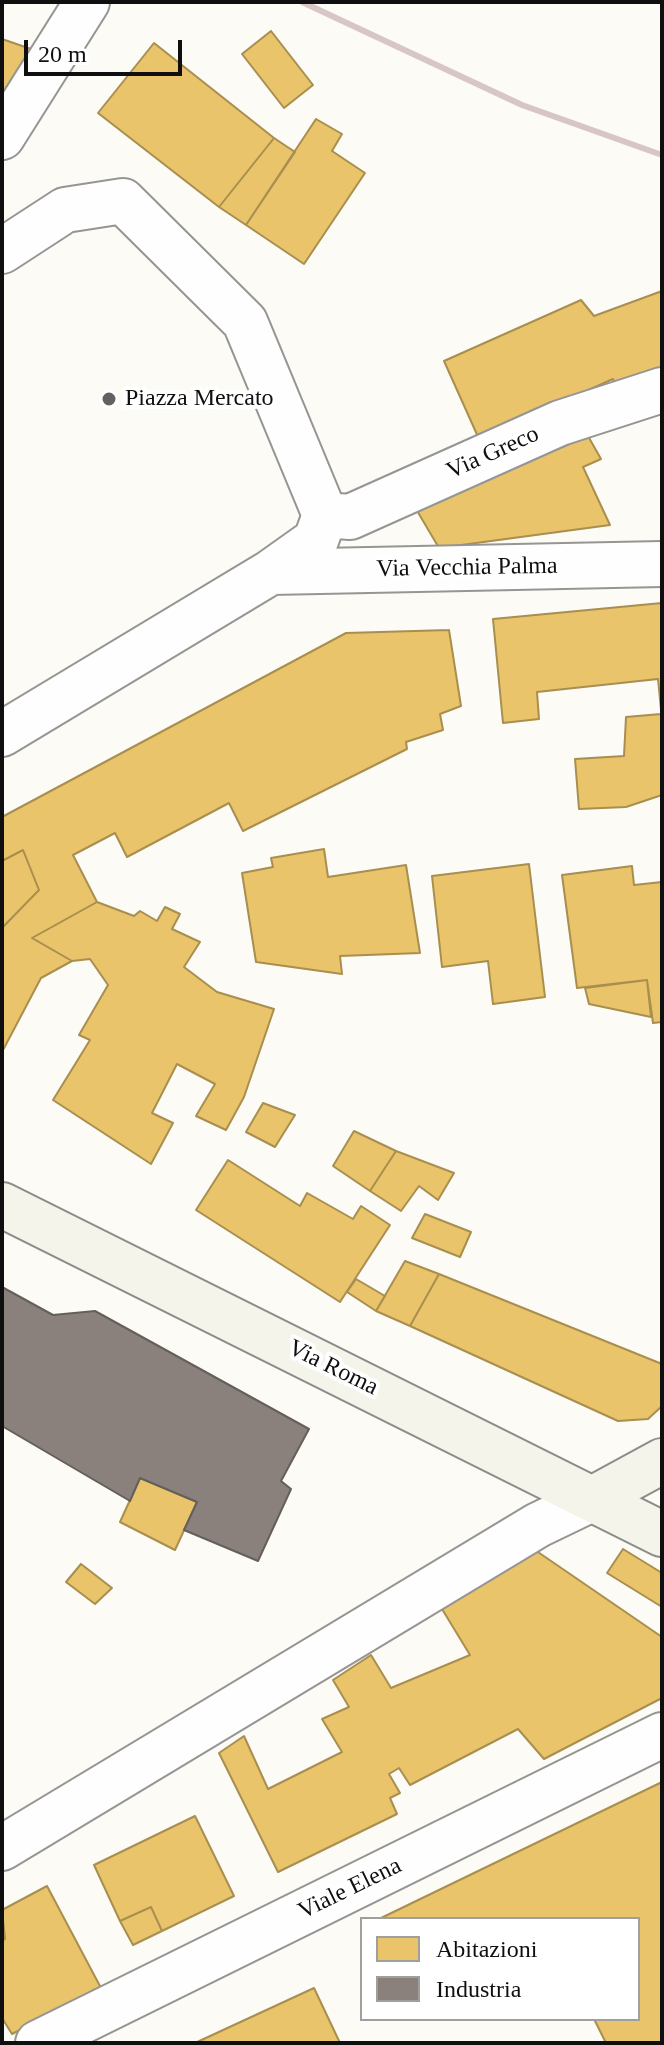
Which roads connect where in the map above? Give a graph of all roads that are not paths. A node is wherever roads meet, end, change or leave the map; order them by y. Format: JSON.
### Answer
{"nodes":[{"id":1,"x":87,"y":2,"type":"edge"},
{"id":2,"x":2,"y":137,"type":"edge"},
{"id":3,"x":2,"y":251,"type":"edge"},
{"id":4,"x":662,"y":390,"type":"edge"},
{"id":5,"x":325,"y":515,"type":"junction"},
{"id":6,"x":662,"y":564,"type":"edge"},
{"id":7,"x":271,"y":572,"type":"junction"},
{"id":8,"x":2,"y":734,"type":"edge"},
{"id":9,"x":2,"y":1205,"type":"edge"},
{"id":10,"x":662,"y":1461,"type":"edge"},
{"id":11,"x":594,"y":1498,"type":"junction"},
{"id":12,"x":662,"y":1534,"type":"edge"},
{"id":13,"x":662,"y":1735,"type":"edge"},
{"id":14,"x":2,"y":1848,"type":"edge"},
{"id":15,"x":38,"y":2043,"type":"edge"}],
"edges":[{"from":1,"to":2,"type":"street"},
{"from":3,"to":5,"type":"street"},
{"from":4,"to":5,"type":"street","name":"Via Greco"},
{"from":5,"to":7,"type":"street"},
{"from":6,"to":7,"type":"street","name":"Via Vecchia Palma"},
{"from":7,"to":8,"type":"street"},
{"from":9,"to":11,"type":"main road","name":"Via Roma"},
{"from":10,"to":11,"type":"main road"},
{"from":11,"to":12,"type":"main road","name":"Via Roma"},
{"from":11,"to":14,"type":"street"},
{"from":13,"to":15,"type":"street","name":"Viale Elena"}]}
